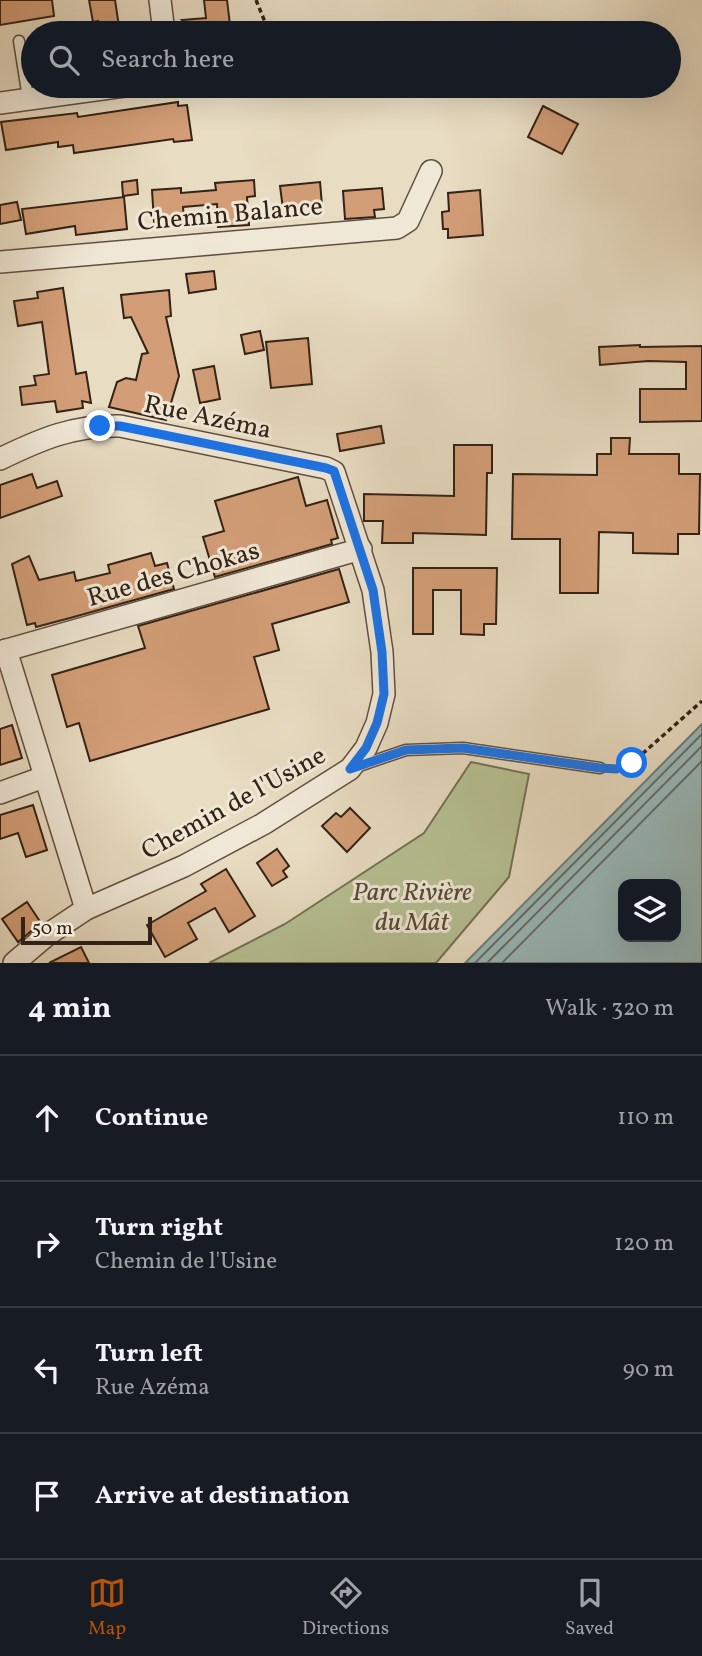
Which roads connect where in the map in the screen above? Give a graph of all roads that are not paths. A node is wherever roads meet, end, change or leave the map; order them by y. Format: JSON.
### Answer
{"nodes":[{"id":1,"x":160,"y":0,"type":"edge"},
{"id":2,"x":163,"y":21,"type":"edge"},
{"id":3,"x":19,"y":41,"type":"dead end"},
{"id":4,"x":21,"y":54,"type":"edge"},
{"id":5,"x":28,"y":98,"type":"edge"},
{"id":6,"x":0,"y":103,"type":"edge"},
{"id":7,"x":432,"y":170,"type":"dead end"},
{"id":8,"x":0,"y":262,"type":"edge"},
{"id":9,"x":0,"y":459,"type":"edge"},
{"id":10,"x":326,"y":468,"type":"joint"},
{"id":11,"x":361,"y":549,"type":"junction"},
{"id":12,"x":3,"y":651,"type":"edge"},
{"id":13,"x":600,"y":768,"type":"road end"},
{"id":14,"x":350,"y":769,"type":"junction"},
{"id":15,"x":44,"y":777,"type":"junction"},
{"id":16,"x":0,"y":793,"type":"edge"},
{"id":17,"x":86,"y":909,"type":"junction"},
{"id":18,"x":14,"y":963,"type":"edge"}],
"edges":[{"from":1,"to":2,"type":"street"},
{"from":3,"to":4,"type":"lane"},
{"from":5,"to":6,"type":"street"},
{"from":7,"to":8,"type":"street","name":"Chemin Balance"},
{"from":9,"to":10,"type":"street","name":"Rue Azéma"},
{"from":10,"to":11,"type":"street","name":"Chemin de l'Usine"},
{"from":11,"to":12,"type":"street","name":"Rue des Chokas"},
{"from":11,"to":14,"type":"street","name":"Chemin de l'Usine"},
{"from":12,"to":15,"type":"street"},
{"from":13,"to":14,"type":"lane"},
{"from":14,"to":17,"type":"street","name":"Chemin de l'Usine"},
{"from":15,"to":16,"type":"street"},
{"from":15,"to":17,"type":"street"},
{"from":17,"to":18,"type":"street","name":"Chemin de l'Usine"}]}
